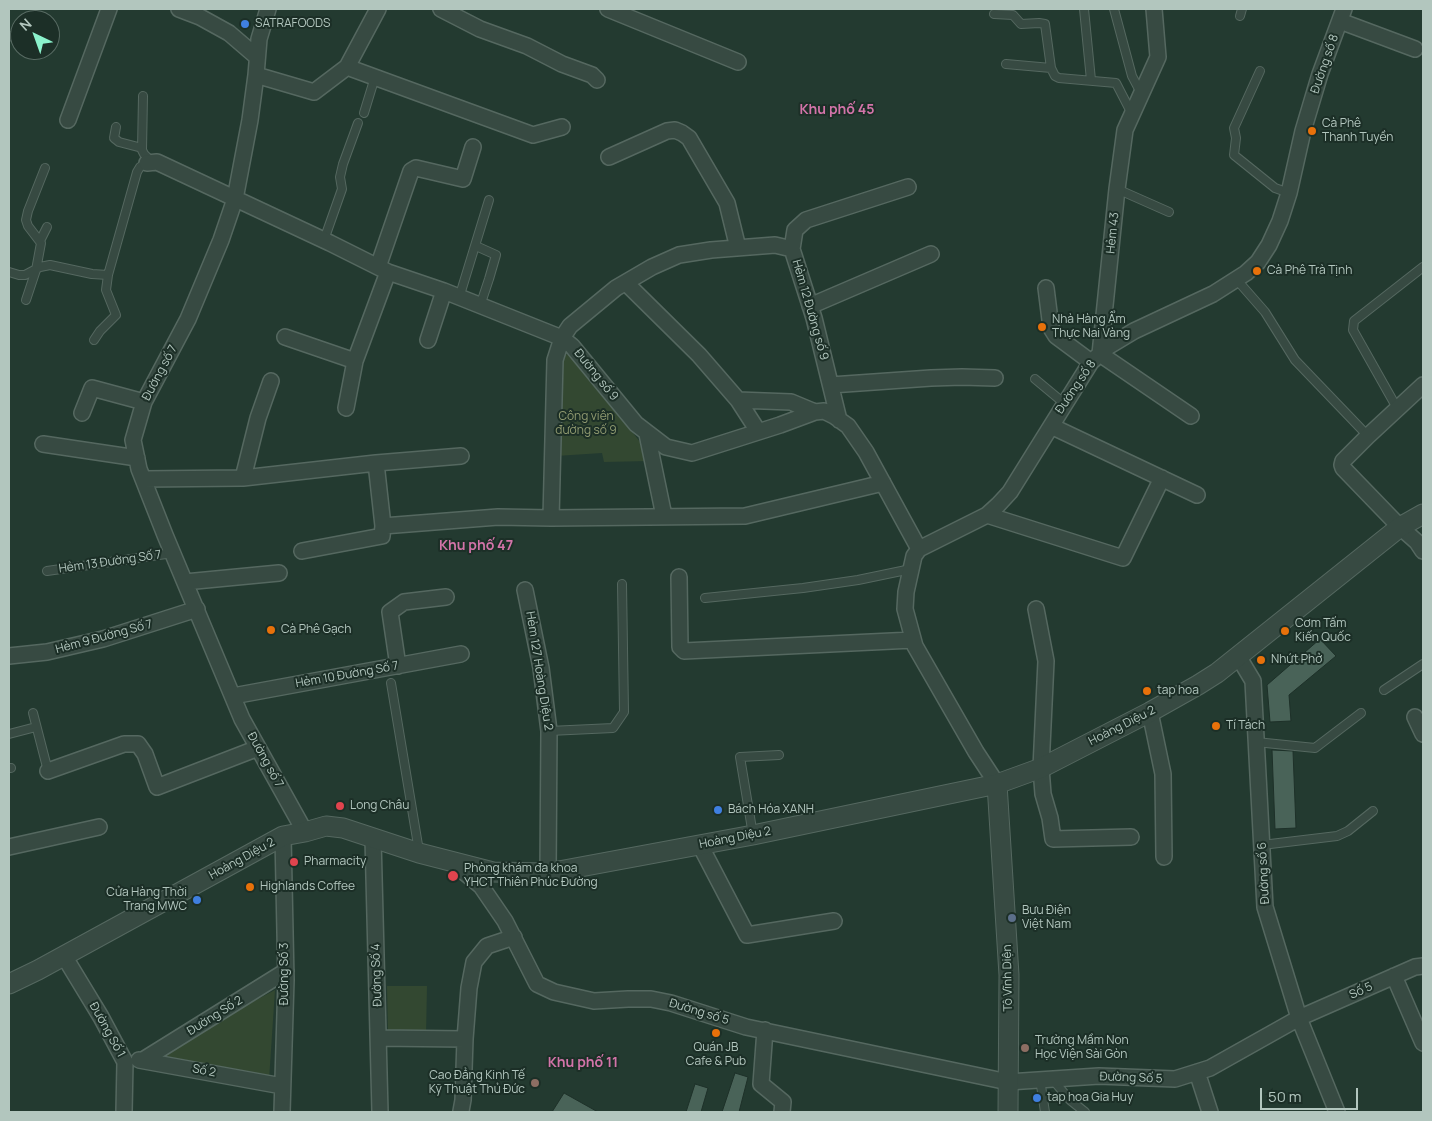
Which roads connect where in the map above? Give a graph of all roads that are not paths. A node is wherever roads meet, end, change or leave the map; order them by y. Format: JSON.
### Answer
{"nodes":[{"id":1,"x":109,"y":9,"type":"edge"},
{"id":2,"x":179,"y":9,"type":"edge"},
{"id":3,"x":268,"y":9,"type":"edge"},
{"id":4,"x":378,"y":9,"type":"edge"},
{"id":5,"x":441,"y":9,"type":"edge"},
{"id":6,"x":608,"y":9,"type":"edge"},
{"id":7,"x":1084,"y":9,"type":"edge"},
{"id":8,"x":1114,"y":9,"type":"edge"},
{"id":9,"x":1154,"y":9,"type":"edge"},
{"id":10,"x":994,"y":14,"type":"dead end"},
{"id":11,"x":1342,"y":15,"type":"edge"},
{"id":12,"x":1415,"y":49,"type":"dead end"},
{"id":13,"x":257,"y":57,"type":"junction"},
{"id":14,"x":738,"y":62,"type":"dead end"},
{"id":15,"x":1006,"y":64,"type":"dead end"},
{"id":16,"x":347,"y":66,"type":"junction"},
{"id":17,"x":1051,"y":68,"type":"junction"},
{"id":18,"x":1260,"y":71,"type":"dead end"},
{"id":19,"x":256,"y":75,"type":"junction"},
{"id":20,"x":374,"y":77,"type":"junction"},
{"id":21,"x":597,"y":80,"type":"dead end"},
{"id":22,"x":1091,"y":80,"type":"junction"},
{"id":23,"x":1141,"y":93,"type":"junction"},
{"id":24,"x":143,"y":96,"type":"dead end"},
{"id":25,"x":364,"y":113,"type":"dead end"},
{"id":26,"x":1132,"y":114,"type":"junction"},
{"id":27,"x":68,"y":120,"type":"dead end"},
{"id":28,"x":358,"y":123,"type":"dead end"},
{"id":29,"x":116,"y":127,"type":"dead end"},
{"id":30,"x":562,"y":127,"type":"dead end"},
{"id":31,"x":473,"y":146,"type":"dead end"},
{"id":32,"x":147,"y":157,"type":"junction"},
{"id":33,"x":609,"y":157,"type":"dead end"},
{"id":34,"x":45,"y":168,"type":"dead end"},
{"id":35,"x":908,"y":187,"type":"dead end"},
{"id":36,"x":1117,"y":189,"type":"junction"},
{"id":37,"x":1289,"y":193,"type":"junction"},
{"id":38,"x":234,"y":199,"type":"junction"},
{"id":39,"x":489,"y":200,"type":"dead end"},
{"id":40,"x":1169,"y":212,"type":"dead end"},
{"id":41,"x":47,"y":227,"type":"dead end"},
{"id":42,"x":324,"y":240,"type":"junction"},
{"id":43,"x":40,"y":241,"type":"junction"},
{"id":44,"x":476,"y":246,"type":"junction"},
{"id":45,"x":738,"y":248,"type":"junction"},
{"id":46,"x":792,"y":249,"type":"junction"},
{"id":47,"x":931,"y":254,"type":"dead end"},
{"id":48,"x":1423,"y":267,"type":"edge"},
{"id":49,"x":383,"y":269,"type":"junction"},
{"id":50,"x":36,"y":270,"type":"junction"},
{"id":51,"x":9,"y":272,"type":"edge"},
{"id":52,"x":108,"y":275,"type":"junction"},
{"id":53,"x":1237,"y":280,"type":"junction"},
{"id":54,"x":626,"y":282,"type":"junction"},
{"id":55,"x":1046,"y":288,"type":"dead end"},
{"id":56,"x":444,"y":291,"type":"junction"},
{"id":57,"x":459,"y":298,"type":"junction"},
{"id":58,"x":26,"y":300,"type":"dead end"},
{"id":59,"x":479,"y":306,"type":"junction"},
{"id":60,"x":810,"y":306,"type":"junction"},
{"id":61,"x":285,"y":337,"type":"dead end"},
{"id":62,"x":562,"y":338,"type":"junction"},
{"id":63,"x":94,"y":340,"type":"dead end"},
{"id":64,"x":428,"y":340,"type":"dead end"},
{"id":65,"x":1095,"y":358,"type":"junction"},
{"id":66,"x":355,"y":361,"type":"junction"},
{"id":67,"x":995,"y":378,"type":"dead end"},
{"id":68,"x":1035,"y":379,"type":"dead end"},
{"id":69,"x":270,"y":381,"type":"dead end"},
{"id":70,"x":831,"y":385,"type":"junction"},
{"id":71,"x":1423,"y":385,"type":"edge"},
{"id":72,"x":738,"y":400,"type":"junction"},
{"id":73,"x":144,"y":402,"type":"junction"},
{"id":74,"x":1065,"y":404,"type":"junction"},
{"id":75,"x":346,"y":408,"type":"dead end"},
{"id":76,"x":1397,"y":408,"type":"junction"},
{"id":77,"x":815,"y":412,"type":"junction"},
{"id":78,"x":82,"y":413,"type":"dead end"},
{"id":79,"x":1191,"y":416,"type":"dead end"},
{"id":80,"x":840,"y":420,"type":"junction"},
{"id":81,"x":1051,"y":426,"type":"junction"},
{"id":82,"x":758,"y":431,"type":"junction"},
{"id":83,"x":647,"y":434,"type":"junction"},
{"id":84,"x":1368,"y":436,"type":"junction"},
{"id":85,"x":42,"y":444,"type":"dead end"},
{"id":86,"x":461,"y":456,"type":"dead end"},
{"id":87,"x":137,"y":458,"type":"junction"},
{"id":88,"x":376,"y":463,"type":"junction"},
{"id":89,"x":243,"y":478,"type":"junction"},
{"id":90,"x":1162,"y":478,"type":"junction"},
{"id":91,"x":143,"y":479,"type":"junction"},
{"id":92,"x":882,"y":483,"type":"junction"},
{"id":93,"x":1197,"y":496,"type":"dead end"},
{"id":94,"x":1423,"y":514,"type":"edge"},
{"id":95,"x":988,"y":515,"type":"junction"},
{"id":96,"x":664,"y":516,"type":"junction"},
{"id":97,"x":552,"y":518,"type":"junction"},
{"id":98,"x":383,"y":526,"type":"junction"},
{"id":99,"x":1400,"y":527,"type":"junction"},
{"id":100,"x":919,"y":549,"type":"junction"},
{"id":101,"x":302,"y":551,"type":"dead end"},
{"id":102,"x":1423,"y":551,"type":"edge"},
{"id":103,"x":173,"y":553,"type":"junction"},
{"id":104,"x":911,"y":569,"type":"junction"},
{"id":105,"x":47,"y":571,"type":"dead end"},
{"id":106,"x":279,"y":573,"type":"dead end"},
{"id":107,"x":680,"y":577,"type":"dead end"},
{"id":108,"x":185,"y":582,"type":"junction"},
{"id":109,"x":622,"y":584,"type":"dead end"},
{"id":110,"x":526,"y":590,"type":"dead end"},
{"id":111,"x":446,"y":597,"type":"dead end"},
{"id":112,"x":705,"y":598,"type":"dead end"},
{"id":113,"x":197,"y":609,"type":"junction"},
{"id":114,"x":1036,"y":609,"type":"dead end"},
{"id":115,"x":913,"y":640,"type":"junction"},
{"id":116,"x":461,"y":654,"type":"dead end"},
{"id":117,"x":9,"y":656,"type":"edge"},
{"id":118,"x":1238,"y":656,"type":"junction"},
{"id":119,"x":1423,"y":664,"type":"edge"},
{"id":120,"x":398,"y":666,"type":"junction"},
{"id":121,"x":392,"y":683,"type":"dead end"},
{"id":122,"x":1384,"y":690,"type":"dead end"},
{"id":123,"x":233,"y":696,"type":"junction"},
{"id":124,"x":34,"y":712,"type":"dead end"},
{"id":125,"x":1150,"y":712,"type":"junction"},
{"id":126,"x":1361,"y":713,"type":"dead end"},
{"id":127,"x":1415,"y":717,"type":"dead end"},
{"id":128,"x":36,"y":727,"type":"junction"},
{"id":129,"x":549,"y":731,"type":"junction"},
{"id":130,"x":9,"y":734,"type":"edge"},
{"id":131,"x":1423,"y":734,"type":"edge"},
{"id":132,"x":1256,"y":742,"type":"junction"},
{"id":133,"x":258,"y":748,"type":"junction"},
{"id":134,"x":778,"y":755,"type":"dead end"},
{"id":135,"x":1041,"y":768,"type":"junction"},
{"id":136,"x":48,"y":771,"type":"joint"},
{"id":137,"x":997,"y":784,"type":"junction"},
{"id":138,"x":1373,"y":811,"type":"dead end"},
{"id":139,"x":99,"y":827,"type":"dead end"},
{"id":140,"x":305,"y":832,"type":"junction"},
{"id":141,"x":753,"y":835,"type":"junction"},
{"id":142,"x":283,"y":836,"type":"junction"},
{"id":143,"x":1131,"y":837,"type":"dead end"},
{"id":144,"x":373,"y":838,"type":"junction"},
{"id":145,"x":700,"y":845,"type":"junction"},
{"id":146,"x":1262,"y":845,"type":"junction"},
{"id":147,"x":9,"y":847,"type":"edge"},
{"id":148,"x":420,"y":854,"type":"junction"},
{"id":149,"x":1164,"y":858,"type":"dead end"},
{"id":150,"x":453,"y":863,"type":"junction"},
{"id":151,"x":548,"y":872,"type":"junction"},
{"id":152,"x":834,"y":921,"type":"dead end"},
{"id":153,"x":514,"y":937,"type":"junction"},
{"id":154,"x":64,"y":956,"type":"junction"},
{"id":155,"x":1423,"y":966,"type":"edge"},
{"id":156,"x":286,"y":971,"type":"junction"},
{"id":157,"x":1394,"y":976,"type":"junction"},
{"id":158,"x":9,"y":984,"type":"edge"},
{"id":159,"x":1299,"y":1018,"type":"junction"},
{"id":160,"x":765,"y":1030,"type":"junction"},
{"id":161,"x":378,"y":1038,"type":"junction"},
{"id":162,"x":465,"y":1039,"type":"junction"},
{"id":163,"x":1423,"y":1043,"type":"edge"},
{"id":164,"x":143,"y":1060,"type":"junction"},
{"id":165,"x":124,"y":1062,"type":"junction"},
{"id":166,"x":1197,"y":1072,"type":"junction"},
{"id":167,"x":1046,"y":1080,"type":"junction"},
{"id":168,"x":1008,"y":1082,"type":"junction"},
{"id":169,"x":282,"y":1086,"type":"junction"},
{"id":170,"x":461,"y":1111,"type":"edge"},
{"id":171,"x":124,"y":1112,"type":"edge"},
{"id":172,"x":282,"y":1112,"type":"edge"},
{"id":173,"x":380,"y":1112,"type":"edge"},
{"id":174,"x":782,"y":1112,"type":"edge"},
{"id":175,"x":1008,"y":1112,"type":"edge"},
{"id":176,"x":1045,"y":1112,"type":"edge"},
{"id":177,"x":1085,"y":1112,"type":"edge"},
{"id":178,"x":1210,"y":1112,"type":"edge"},
{"id":179,"x":1337,"y":1112,"type":"edge"}],
"edges":[{"from":1,"to":27,"type":"street"},
{"from":2,"to":13,"type":"street"},
{"from":3,"to":13,"type":"street","name":"Đường số 7"},
{"from":4,"to":16,"type":"street"},
{"from":5,"to":21,"type":"street"},
{"from":6,"to":14,"type":"street"},
{"from":7,"to":22,"type":"lane"},
{"from":8,"to":23,"type":"lane"},
{"from":9,"to":23,"type":"street","name":"Hẻm 43"},
{"from":10,"to":17,"type":"lane"},
{"from":11,"to":12,"type":"street"},
{"from":11,"to":37,"type":"street","name":"Đường số 8"},
{"from":13,"to":19,"type":"street","name":"Đường số 7"},
{"from":15,"to":17,"type":"lane"},
{"from":16,"to":19,"type":"street"},
{"from":16,"to":20,"type":"street"},
{"from":17,"to":22,"type":"lane"},
{"from":18,"to":37,"type":"lane"},
{"from":19,"to":38,"type":"street","name":"Đường số 7"},
{"from":20,"to":25,"type":"lane"},
{"from":20,"to":30,"type":"street"},
{"from":22,"to":26,"type":"lane"},
{"from":23,"to":26,"type":"street","name":"Hẻm 43"},
{"from":24,"to":32,"type":"lane"},
{"from":26,"to":36,"type":"street","name":"Hẻm 43"},
{"from":28,"to":42,"type":"lane"},
{"from":29,"to":32,"type":"lane"},
{"from":31,"to":49,"type":"street"},
{"from":32,"to":38,"type":"street","name":"Đường số 9"},
{"from":32,"to":52,"type":"lane"},
{"from":33,"to":45,"type":"street"},
{"from":34,"to":43,"type":"lane"},
{"from":35,"to":46,"type":"street"},
{"from":36,"to":40,"type":"lane"},
{"from":36,"to":65,"type":"street","name":"Hẻm 43"},
{"from":37,"to":53,"type":"street","name":"Đường số 8"},
{"from":38,"to":42,"type":"street","name":"Đường số 9"},
{"from":38,"to":73,"type":"street","name":"Đường số 7"},
{"from":39,"to":44,"type":"lane"},
{"from":41,"to":43,"type":"lane"},
{"from":42,"to":49,"type":"street","name":"Đường số 9"},
{"from":43,"to":50,"type":"lane"},
{"from":44,"to":57,"type":"lane"},
{"from":44,"to":59,"type":"lane"},
{"from":45,"to":46,"type":"street","name":"Hẻm 12 Đường số 9"},
{"from":45,"to":54,"type":"street","name":"Hẻm 12 Đường số 9"},
{"from":46,"to":60,"type":"street","name":"Hẻm 12 Đường số 9"},
{"from":47,"to":60,"type":"street"},
{"from":48,"to":76,"type":"lane"},
{"from":49,"to":56,"type":"street","name":"Đường số 9"},
{"from":49,"to":66,"type":"street"},
{"from":50,"to":51,"type":"lane"},
{"from":50,"to":52,"type":"lane"},
{"from":50,"to":58,"type":"lane"},
{"from":52,"to":63,"type":"lane"},
{"from":53,"to":65,"type":"street","name":"Đường số 8"},
{"from":53,"to":84,"type":"lane"},
{"from":54,"to":62,"type":"street","name":"Hẻm 12 Đường số 9"},
{"from":54,"to":72,"type":"street"},
{"from":55,"to":65,"type":"street"},
{"from":56,"to":57,"type":"street","name":"Đường số 9"},
{"from":56,"to":64,"type":"street"},
{"from":57,"to":59,"type":"street","name":"Đường số 9"},
{"from":59,"to":62,"type":"street","name":"Đường số 9"},
{"from":60,"to":70,"type":"street","name":"Hẻm 12 Đường số 9"},
{"from":61,"to":66,"type":"street"},
{"from":62,"to":83,"type":"street","name":"Đường số 9"},
{"from":62,"to":97,"type":"street"},
{"from":65,"to":74,"type":"street","name":"Đường số 8"},
{"from":65,"to":79,"type":"street"},
{"from":66,"to":75,"type":"street"},
{"from":67,"to":70,"type":"street"},
{"from":68,"to":74,"type":"lane"},
{"from":69,"to":89,"type":"street"},
{"from":70,"to":80,"type":"street","name":"Hẻm 12 Đường số 9"},
{"from":71,"to":76,"type":"street"},
{"from":72,"to":77,"type":"street"},
{"from":72,"to":82,"type":"street"},
{"from":73,"to":78,"type":"street"},
{"from":73,"to":87,"type":"street","name":"Đường số 7"},
{"from":74,"to":81,"type":"street","name":"Đường số 8"},
{"from":76,"to":84,"type":"street"},
{"from":77,"to":80,"type":"street"},
{"from":77,"to":82,"type":"street","name":"Đường số 9"},
{"from":80,"to":92,"type":"street"},
{"from":81,"to":90,"type":"street"},
{"from":81,"to":95,"type":"street","name":"Đường số 8"},
{"from":82,"to":83,"type":"street","name":"Đường số 9"},
{"from":83,"to":96,"type":"street"},
{"from":84,"to":99,"type":"street"},
{"from":85,"to":87,"type":"street"},
{"from":86,"to":88,"type":"street"},
{"from":87,"to":91,"type":"street","name":"Đường số 7"},
{"from":88,"to":89,"type":"street"},
{"from":88,"to":98,"type":"street"},
{"from":89,"to":91,"type":"street"},
{"from":90,"to":93,"type":"street"},
{"from":90,"to":95,"type":"street"},
{"from":91,"to":103,"type":"street","name":"Đường số 7"},
{"from":92,"to":96,"type":"street"},
{"from":92,"to":100,"type":"street"},
{"from":94,"to":99,"type":"street","name":"Hoàng Diệu 2"},
{"from":95,"to":100,"type":"street","name":"Đường số 8"},
{"from":96,"to":97,"type":"street"},
{"from":97,"to":98,"type":"street"},
{"from":98,"to":101,"type":"street"},
{"from":99,"to":102,"type":"street"},
{"from":99,"to":118,"type":"street","name":"Hoàng Diệu 2"},
{"from":100,"to":104,"type":"street"},
{"from":103,"to":105,"type":"lane","name":"Hẻm 13 Đường Số 7"},
{"from":103,"to":108,"type":"street","name":"Đường số 7"},
{"from":104,"to":112,"type":"lane"},
{"from":104,"to":115,"type":"street"},
{"from":106,"to":108,"type":"street"},
{"from":107,"to":115,"type":"street"},
{"from":108,"to":113,"type":"street","name":"Đường số 7"},
{"from":109,"to":129,"type":"lane"},
{"from":110,"to":129,"type":"street","name":"Hẻm 127 Hoàng Diệu 2"},
{"from":111,"to":120,"type":"street"},
{"from":113,"to":117,"type":"street","name":"Hẻm 9 Đường Số 7"},
{"from":113,"to":123,"type":"street","name":"Đường số 7"},
{"from":114,"to":135,"type":"street"},
{"from":115,"to":137,"type":"street"},
{"from":116,"to":120,"type":"street","name":"Hẻm 10 Đường Số 7"},
{"from":118,"to":125,"type":"street","name":"Hoàng Diệu 2"},
{"from":118,"to":132,"type":"street","name":"Đường số 6"},
{"from":119,"to":122,"type":"lane"},
{"from":120,"to":123,"type":"street","name":"Hẻm 10 Đường Số 7"},
{"from":121,"to":148,"type":"lane"},
{"from":123,"to":133,"type":"street","name":"Đường số 7"},
{"from":124,"to":128,"type":"lane"},
{"from":125,"to":135,"type":"street","name":"Hoàng Diệu 2"},
{"from":125,"to":149,"type":"street"},
{"from":126,"to":132,"type":"lane"},
{"from":127,"to":131,"type":"street"},
{"from":128,"to":130,"type":"lane"},
{"from":128,"to":136,"type":"lane"},
{"from":129,"to":151,"type":"street","name":"Hẻm 127 Hoàng Diệu 2"},
{"from":132,"to":146,"type":"street","name":"Đường số 6"},
{"from":133,"to":136,"type":"street"},
{"from":133,"to":140,"type":"street","name":"Đường số 7"},
{"from":134,"to":141,"type":"lane"},
{"from":135,"to":137,"type":"street","name":"Hoàng Diệu 2"},
{"from":135,"to":143,"type":"street"},
{"from":137,"to":141,"type":"street","name":"Hoàng Diệu 2"},
{"from":137,"to":168,"type":"street","name":"Tô Vĩnh Diện"},
{"from":138,"to":146,"type":"lane"},
{"from":139,"to":147,"type":"street"},
{"from":140,"to":142,"type":"street","name":"Hoàng Diệu 2"},
{"from":140,"to":144,"type":"street","name":"Hoàng Diệu 2"},
{"from":141,"to":145,"type":"street","name":"Hoàng Diệu 2"},
{"from":142,"to":154,"type":"street","name":"Hoàng Diệu 2"},
{"from":142,"to":156,"type":"street","name":"Đường Số 3"},
{"from":144,"to":148,"type":"street","name":"Hoàng Diệu 2"},
{"from":144,"to":161,"type":"street","name":"Đường Số 4"},
{"from":145,"to":151,"type":"street","name":"Hoàng Diệu 2"},
{"from":145,"to":152,"type":"street"},
{"from":146,"to":159,"type":"street","name":"Đường số 6"},
{"from":148,"to":150,"type":"street","name":"Hoàng Diệu 2"},
{"from":150,"to":151,"type":"street","name":"Hoàng Diệu 2"},
{"from":150,"to":153,"type":"street","name":"Đường số 5"},
{"from":153,"to":160,"type":"street","name":"Đường số 5"},
{"from":153,"to":162,"type":"street"},
{"from":154,"to":158,"type":"street","name":"Hoàng Diệu 2"},
{"from":154,"to":165,"type":"street","name":"Đường Số 1"},
{"from":155,"to":157,"type":"street","name":"Số 5"},
{"from":156,"to":164,"type":"street","name":"Đường Số 2"},
{"from":156,"to":169,"type":"street","name":"Đường Số 3"},
{"from":157,"to":159,"type":"street","name":"Số 5"},
{"from":157,"to":163,"type":"street"},
{"from":159,"to":166,"type":"street","name":"Đường Số 5"},
{"from":159,"to":179,"type":"street","name":"Đường số 6"},
{"from":160,"to":168,"type":"street","name":"Đường số 5"},
{"from":160,"to":174,"type":"street"},
{"from":161,"to":162,"type":"street"},
{"from":161,"to":173,"type":"street","name":"Đường Số 4"},
{"from":162,"to":170,"type":"street"},
{"from":164,"to":165,"type":"street","name":"Số 2"},
{"from":164,"to":169,"type":"street","name":"Số 2"},
{"from":165,"to":171,"type":"street","name":"Đường Số 1"},
{"from":166,"to":167,"type":"street","name":"Đường Số 5"},
{"from":166,"to":178,"type":"street"},
{"from":167,"to":168,"type":"street","name":"Đường Số 5"},
{"from":167,"to":176,"type":"lane"},
{"from":167,"to":177,"type":"lane"},
{"from":168,"to":175,"type":"street","name":"Tô Vĩnh Diện"},
{"from":169,"to":172,"type":"street","name":"Đường Số 3"}]}
